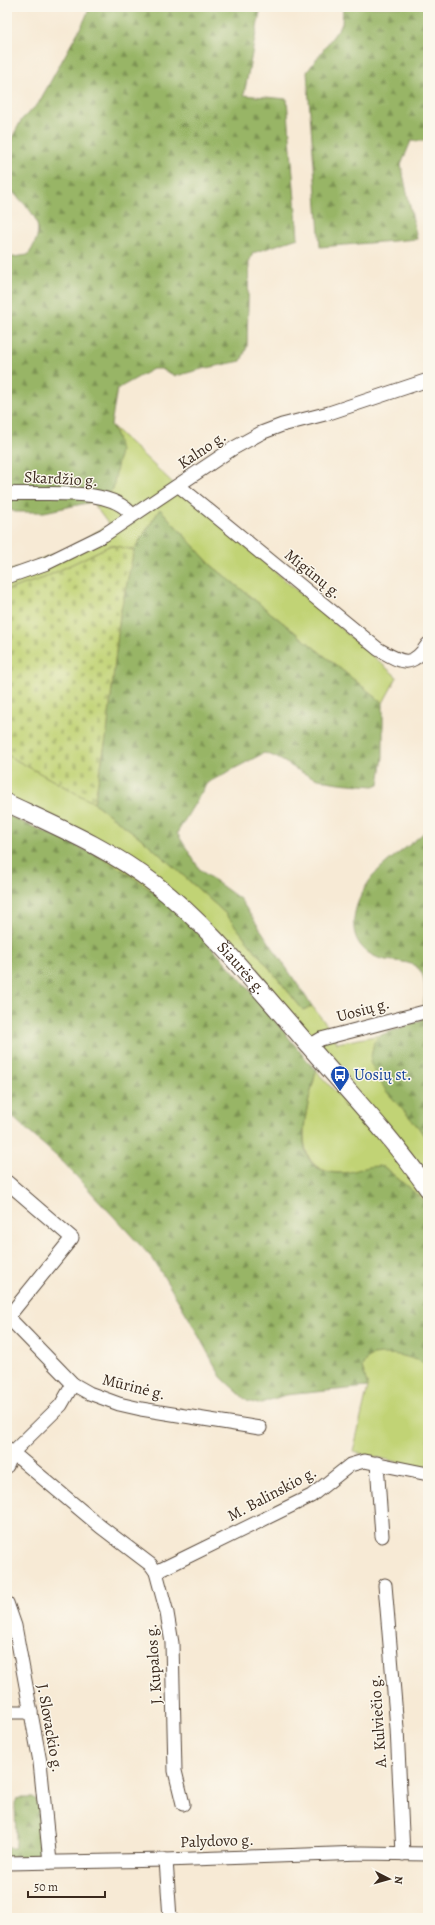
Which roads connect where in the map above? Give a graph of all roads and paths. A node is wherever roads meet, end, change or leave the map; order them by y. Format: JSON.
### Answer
{"nodes":[{"id":1,"x":428,"y":380,"type":"edge"},
{"id":2,"x":179,"y":486,"type":"junction"},
{"id":3,"x":7,"y":493,"type":"edge"},
{"id":4,"x":132,"y":515,"type":"junction"},
{"id":5,"x":7,"y":577,"type":"edge"},
{"id":6,"x":428,"y":644,"type":"edge"},
{"id":7,"x":7,"y":803,"type":"edge"},
{"id":8,"x":428,"y":1011,"type":"edge"},
{"id":9,"x":309,"y":1046,"type":"junction"},
{"id":10,"x":7,"y":1182,"type":"edge"},
{"id":11,"x":428,"y":1190,"type":"edge"},
{"id":12,"x":8,"y":1316,"type":"edge"},
{"id":13,"x":73,"y":1384,"type":"junction"},
{"id":14,"x":260,"y":1428,"type":"dead end"},
{"id":15,"x":10,"y":1450,"type":"edge"},
{"id":16,"x":377,"y":1463,"type":"junction"},
{"id":17,"x":7,"y":1466,"type":"edge"},
{"id":18,"x":428,"y":1474,"type":"edge"},
{"id":19,"x":382,"y":1536,"type":"dead end"},
{"id":20,"x":156,"y":1572,"type":"junction"},
{"id":21,"x":386,"y":1585,"type":"dead end"},
{"id":22,"x":7,"y":1603,"type":"edge"},
{"id":23,"x":7,"y":1712,"type":"edge"},
{"id":24,"x":31,"y":1712,"type":"junction"},
{"id":25,"x":183,"y":1804,"type":"dead end"},
{"id":26,"x":403,"y":1854,"type":"junction"},
{"id":27,"x":428,"y":1854,"type":"edge"},
{"id":28,"x":166,"y":1860,"type":"junction"},
{"id":29,"x":50,"y":1862,"type":"junction"},
{"id":30,"x":7,"y":1863,"type":"edge"},
{"id":31,"x":170,"y":1918,"type":"edge"}],
"edges":[{"from":1,"to":2,"type":"street","name":"Kalno g."},
{"from":2,"to":4,"type":"street","name":"Kalno g."},
{"from":2,"to":6,"type":"street","name":"Migūnų g."},
{"from":3,"to":4,"type":"street","name":"Skardžio g."},
{"from":4,"to":5,"type":"street","name":"Kalno g."},
{"from":7,"to":9,"type":"main road","name":"Šiaurės g."},
{"from":8,"to":9,"type":"street","name":"Uosių g."},
{"from":9,"to":11,"type":"main road","name":"Šiaurės g."},
{"from":10,"to":12,"type":"street"},
{"from":12,"to":13,"type":"street","name":"Mūrinė g."},
{"from":13,"to":14,"type":"street","name":"Mūrinė g."},
{"from":13,"to":15,"type":"street"},
{"from":15,"to":17,"type":"street"},
{"from":15,"to":20,"type":"street"},
{"from":16,"to":18,"type":"street","name":"M. Balinskio g."},
{"from":16,"to":19,"type":"street"},
{"from":16,"to":20,"type":"street","name":"M. Balinskio g."},
{"from":20,"to":25,"type":"street","name":"J. Kupalos g."},
{"from":21,"to":26,"type":"street","name":"A. Kulviečio g."},
{"from":22,"to":24,"type":"street","name":"J. Slovackio g."},
{"from":23,"to":24,"type":"street"},
{"from":24,"to":29,"type":"street","name":"J. Slovackio g."},
{"from":26,"to":27,"type":"street","name":"Palydovo g."},
{"from":26,"to":28,"type":"street","name":"Palydovo g."},
{"from":28,"to":29,"type":"street","name":"Palydovo g."},
{"from":28,"to":31,"type":"street"},
{"from":29,"to":30,"type":"street","name":"Palydovo g."}]}
